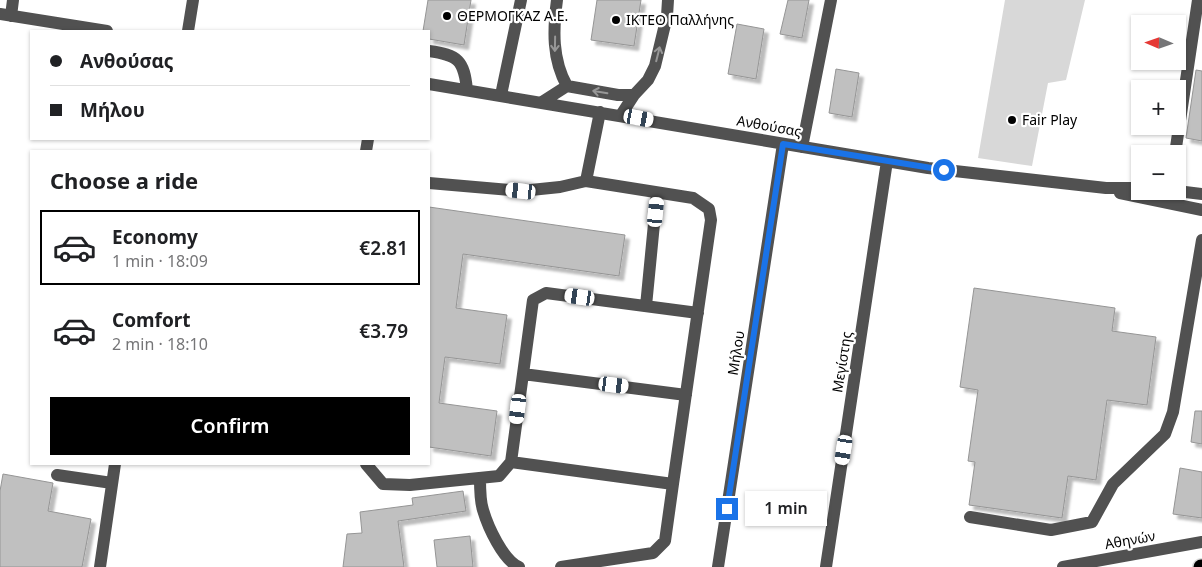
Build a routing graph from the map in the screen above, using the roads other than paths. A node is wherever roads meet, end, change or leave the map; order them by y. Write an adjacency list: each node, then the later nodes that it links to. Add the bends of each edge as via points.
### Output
1 (13, 0): 8 (street)
2 (193, 0): 10 (street)
3 (521, 0): 15 (street)
4 (557, 0): 13 (street, one-way to 13, via 554,52)
5 (668, 0): 16 (street, one-way to 5, via 648,80 655,66)
6 (831, 0): 22 (street)
7 (1198, 0): 21 (street)
8 (5, 15): 9 (street)
9 (101, 30)
10 (188, 30)
11 (430, 51): 14 (street, via 448,54 460,62)
12 (430, 84): 14 (street, Ανθούσας)
13 (566, 86): 16 (street, one-way to 13); 17 (street)
14 (468, 90): 15 (street, Ανθούσας)
15 (502, 95): 17 (street, Ανθούσας)
16 (634, 95): 19 (street)
17 (542, 102): 18 (street, Ανθούσας)
18 (600, 112): 19 (street, Ανθούσας); 24 (street)
19 (622, 115): 20 (street, Ανθούσας)
20 (783, 144): 22 (street, Ανθούσας); 49 (street, Μήλου)
21 (1175, 145)
22 (802, 147): 23 (street, Ανθούσας)
23 (887, 161): 26 (street, Ανθούσας); 50 (street, Μεγίστης)
24 (586, 181): 25 (street, via 521,191); 29 (street)
25 (430, 183)
26 (1106, 188): 27 (street, Ανθούσας); 31 (street, Ανθούσας)
27 (1131, 188)
28 (1186, 192): 30 (street)
29 (657, 193): 33 (street); 34 (street, via 693,198 709,209 712,220)
30 (1202, 194)
31 (1202, 210)
32 (1202, 240): 44 (street, via 1173,412 1165,434 1114,484 1092,522 1051,530)
33 (646, 306): 34 (street); 35 (street, via 546,293 533,300)
34 (698, 313): 36 (street)
35 (523, 374): 36 (street); 37 (street)
36 (686, 394): 43 (street)
37 (511, 462): 41 (street, via 499,476); 43 (street)
38 (115, 465): 42 (street)
39 (367, 465): 41 (street, via 383,484 410,485)
40 (57, 475): 42 (street)
41 (480, 478): 47 (street, via 482,509 492,535 512,564)
42 (112, 482): 46 (street)
43 (673, 484): 48 (street, via 665,541 653,553)
44 (970, 517)
45 (1202, 542): 51 (street, Αθηνών)
46 (100, 567)
47 (519, 567)
48 (561, 567)
49 (718, 567)
50 (826, 567)
51 (1063, 567)

